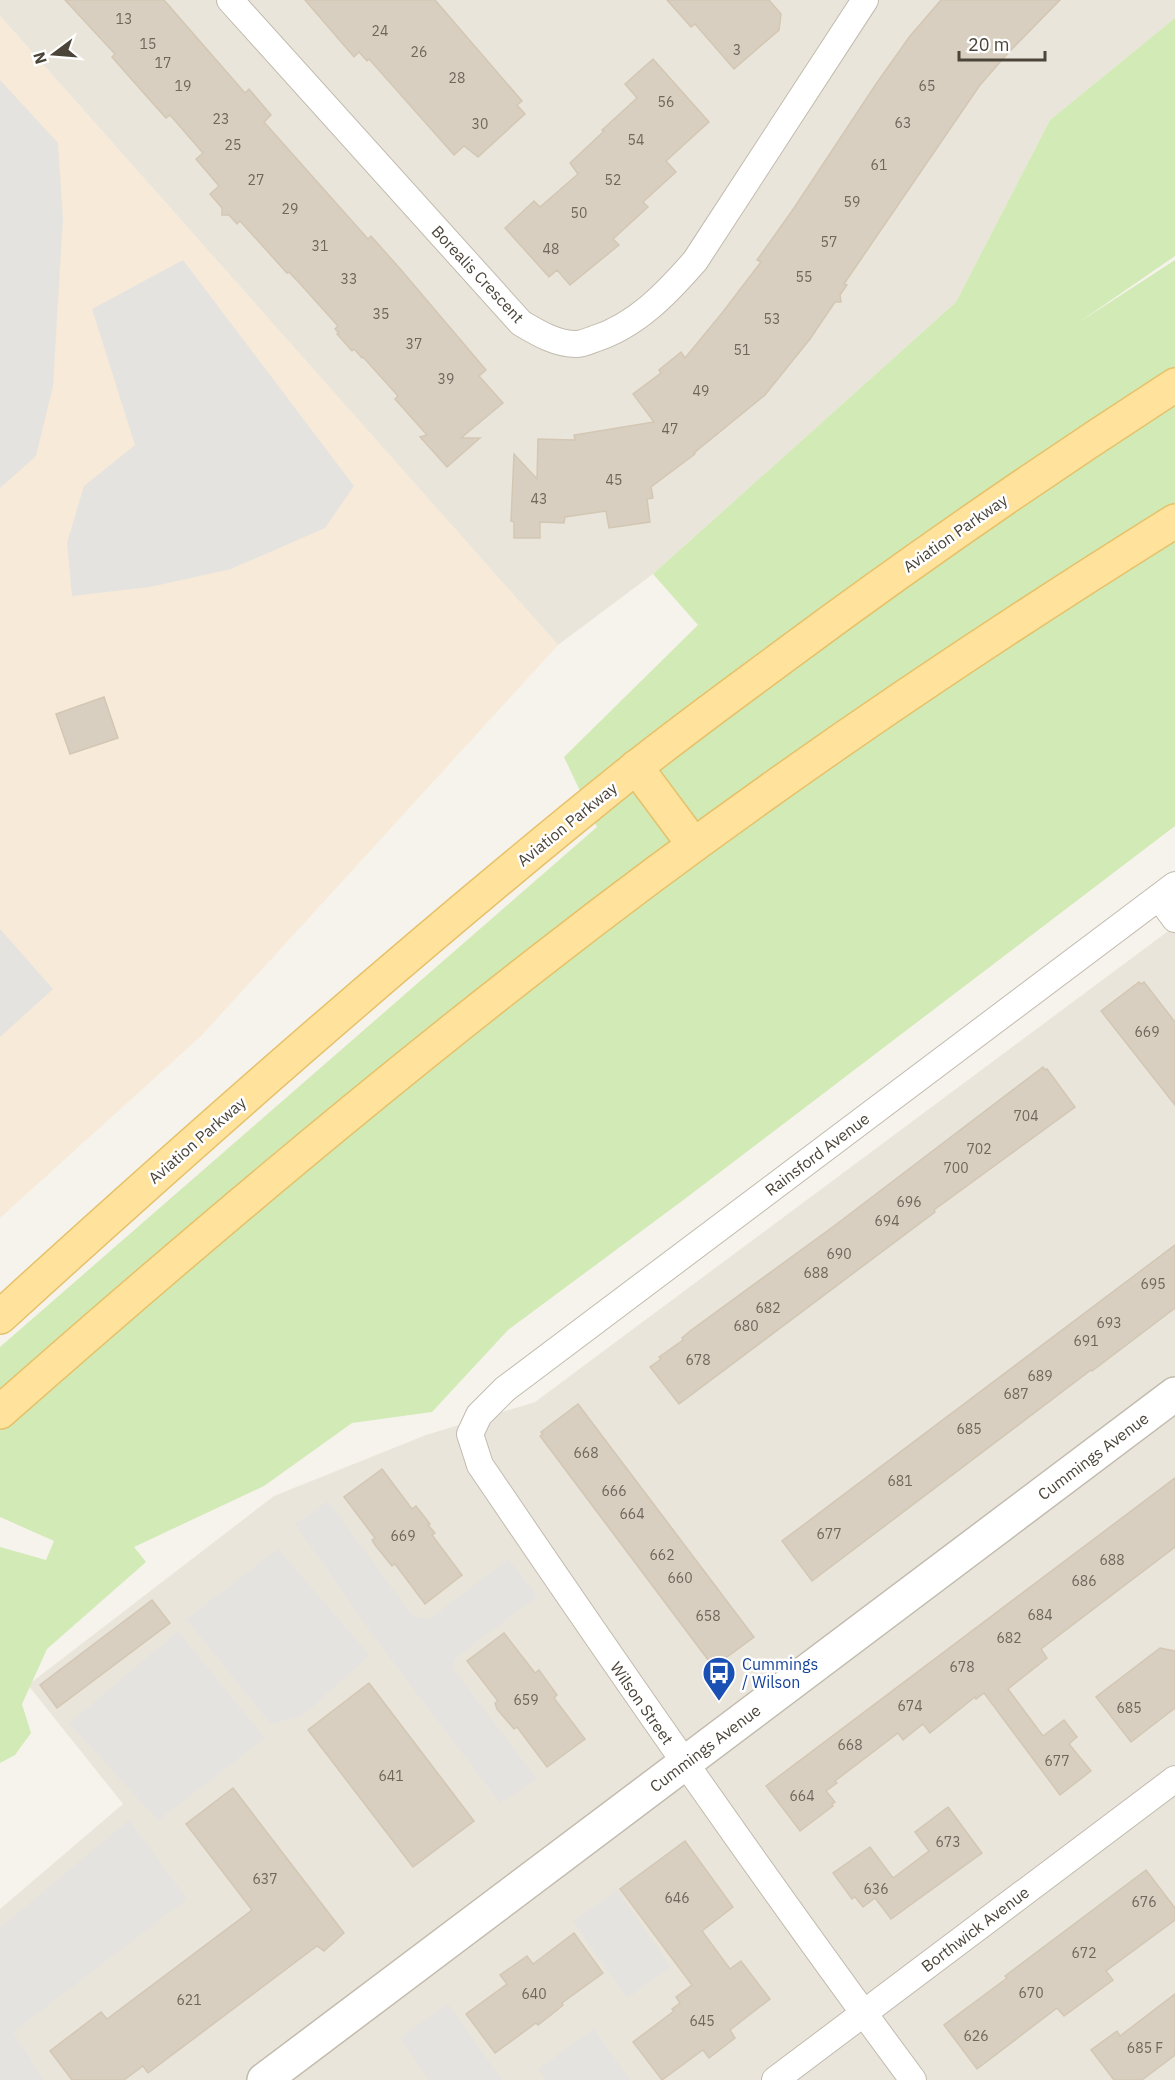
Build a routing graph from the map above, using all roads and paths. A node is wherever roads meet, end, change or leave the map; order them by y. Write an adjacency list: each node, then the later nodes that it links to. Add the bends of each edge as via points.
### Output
1 (230, 0): 2 (street, Borealis Crescent, via 521,323 552,340 578,344 610,334 648,309 695,261)
2 (865, 0)
3 (1175, 385): 5 (main road, Aviation Parkway, via 988,509)
4 (1175, 521): 6 (main road, via 964,657)
5 (636, 767): 6 (main road); 9 (main road, Aviation Parkway, via 301,1047)
6 (694, 845): 11 (main road, via 549,954 345,1118)
7 (1167, 891): 8 (street); 12 (street, Rainsford Avenue, via 505,1389 478,1415)
8 (1175, 919)
9 (0, 1317)
10 (1175, 1394): 13 (street, Cummings Avenue)
11 (0, 1412)
12 (470, 1434): 13 (street, Wilson Street, via 480,1465)
13 (684, 1764): 15 (street, Wilson Street); 16 (street, Cummings Avenue)
14 (1175, 1779): 15 (street, Borthwick Avenue)
15 (864, 2013): 17 (street, Borthwick Avenue); 18 (street, Wilson Street)
16 (264, 2080)
17 (775, 2080)
18 (914, 2080)

